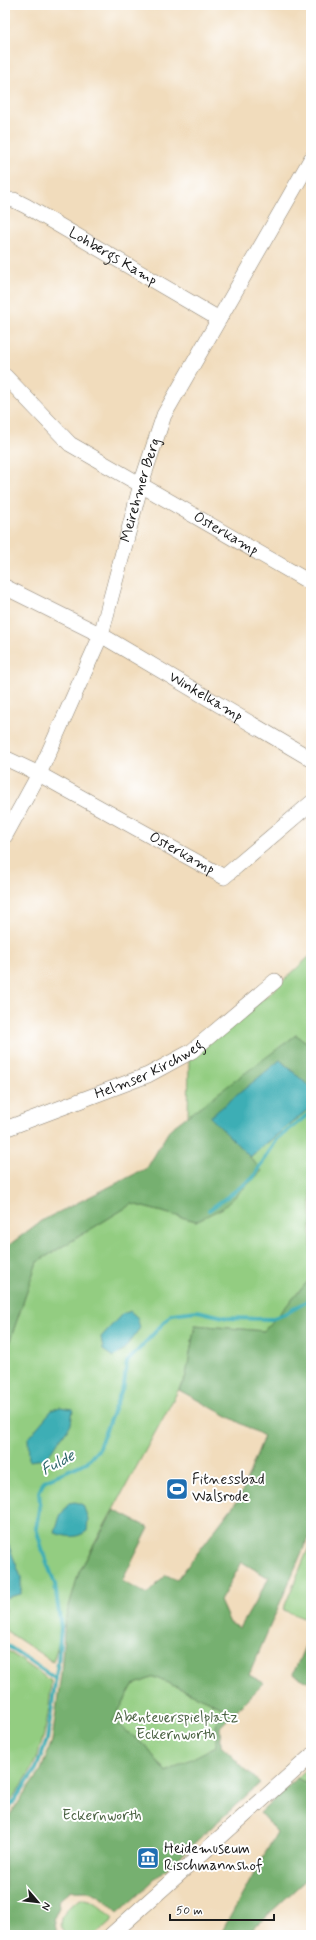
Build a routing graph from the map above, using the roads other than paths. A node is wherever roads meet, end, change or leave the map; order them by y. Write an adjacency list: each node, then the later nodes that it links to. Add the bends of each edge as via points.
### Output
1 (311, 159): 3 (street, Meirehmer Berg)
2 (5, 200): 3 (street, Lohbergs Kamp, via 14,200 26,206)
3 (219, 318): 5 (street, Meirehmer Berg, via 164,415)
4 (5, 376): 5 (street, Osterkamp, via 70,444)
5 (141, 484): 6 (street, Osterkamp); 8 (street, Meirehmer Berg)
6 (311, 583)
7 (5, 587): 8 (street)
8 (101, 635): 10 (street, Winkelkamp); 11 (street, Meirehmer Berg)
9 (5, 758): 11 (street)
10 (311, 759)
11 (39, 774): 12 (street, Osterkamp, via 224,877); 13 (street, Meirehmer Berg)
12 (311, 803)
13 (5, 836)
14 (275, 981): 15 (street, Helmser Kirchweg, via 192,1051 148,1075)
15 (5, 1129)
16 (311, 1756): 17 (street)
17 (111, 1935)

